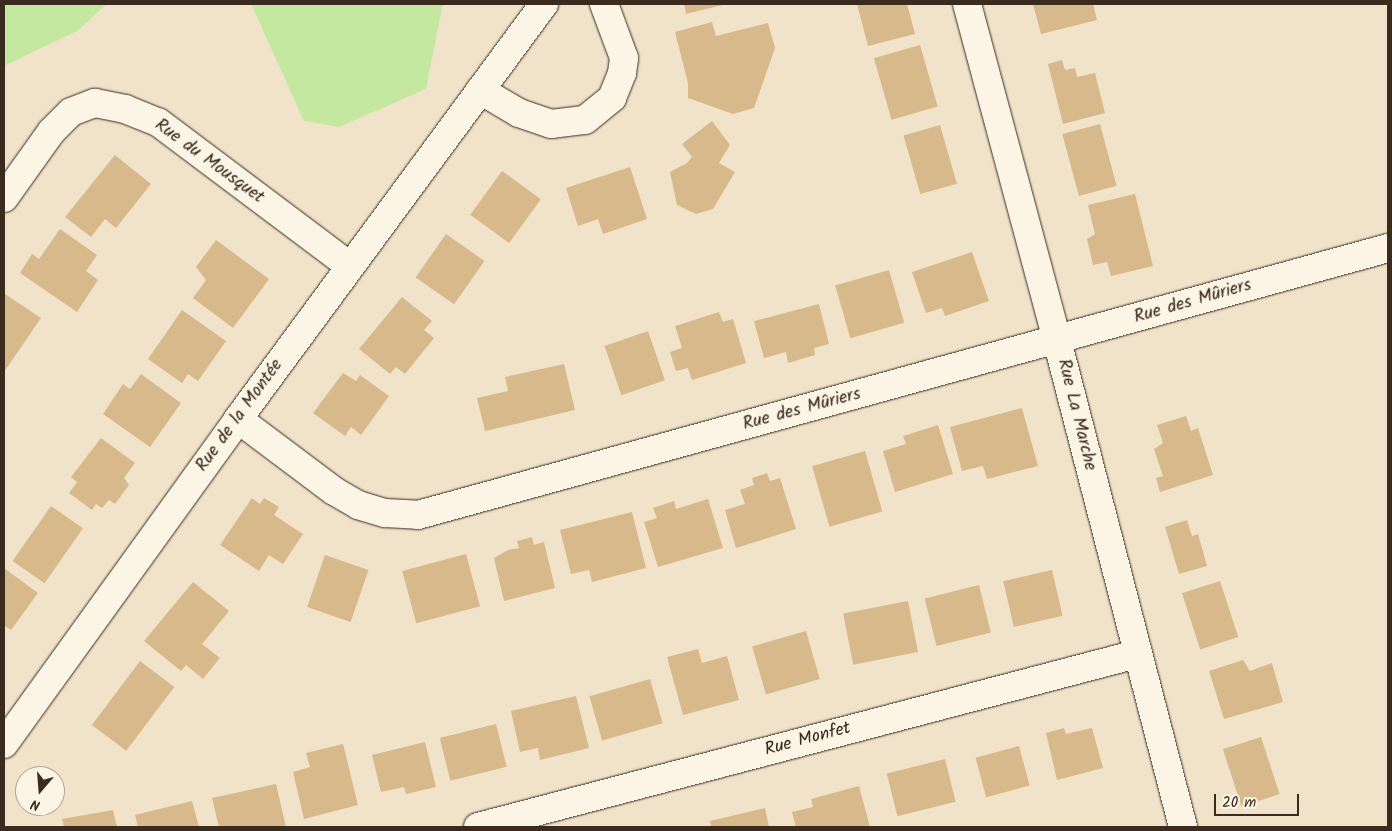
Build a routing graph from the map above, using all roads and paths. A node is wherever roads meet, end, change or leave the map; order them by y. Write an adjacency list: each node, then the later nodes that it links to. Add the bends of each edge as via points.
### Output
1 (544, 4): 4 (street, Rue de la Montée)
2 (604, 4): 4 (street, via 624,58 622,73 612,98 585,120 551,124 519,113)
3 (967, 4): 8 (street, Rue La Marche)
4 (480, 90): 7 (street, Rue de la Montée)
5 (4, 198): 7 (street, Rue du Mousquet, via 52,132 71,112 95,104 117,108 158,122)
6 (1388, 248): 8 (street, Rue des Mûriers)
7 (350, 266): 9 (street, Rue de la Montée)
8 (1057, 340): 9 (street, Rue des Mûriers, via 418,515 385,514 358,505 334,491); 10 (street, Rue La Marche)
9 (238, 419): 11 (street, Rue de la Montée)
10 (1137, 654): 12 (street, Rue Monfet); 13 (street, Rue La Marche)
11 (4, 744)
12 (478, 827)
13 (1183, 827)

